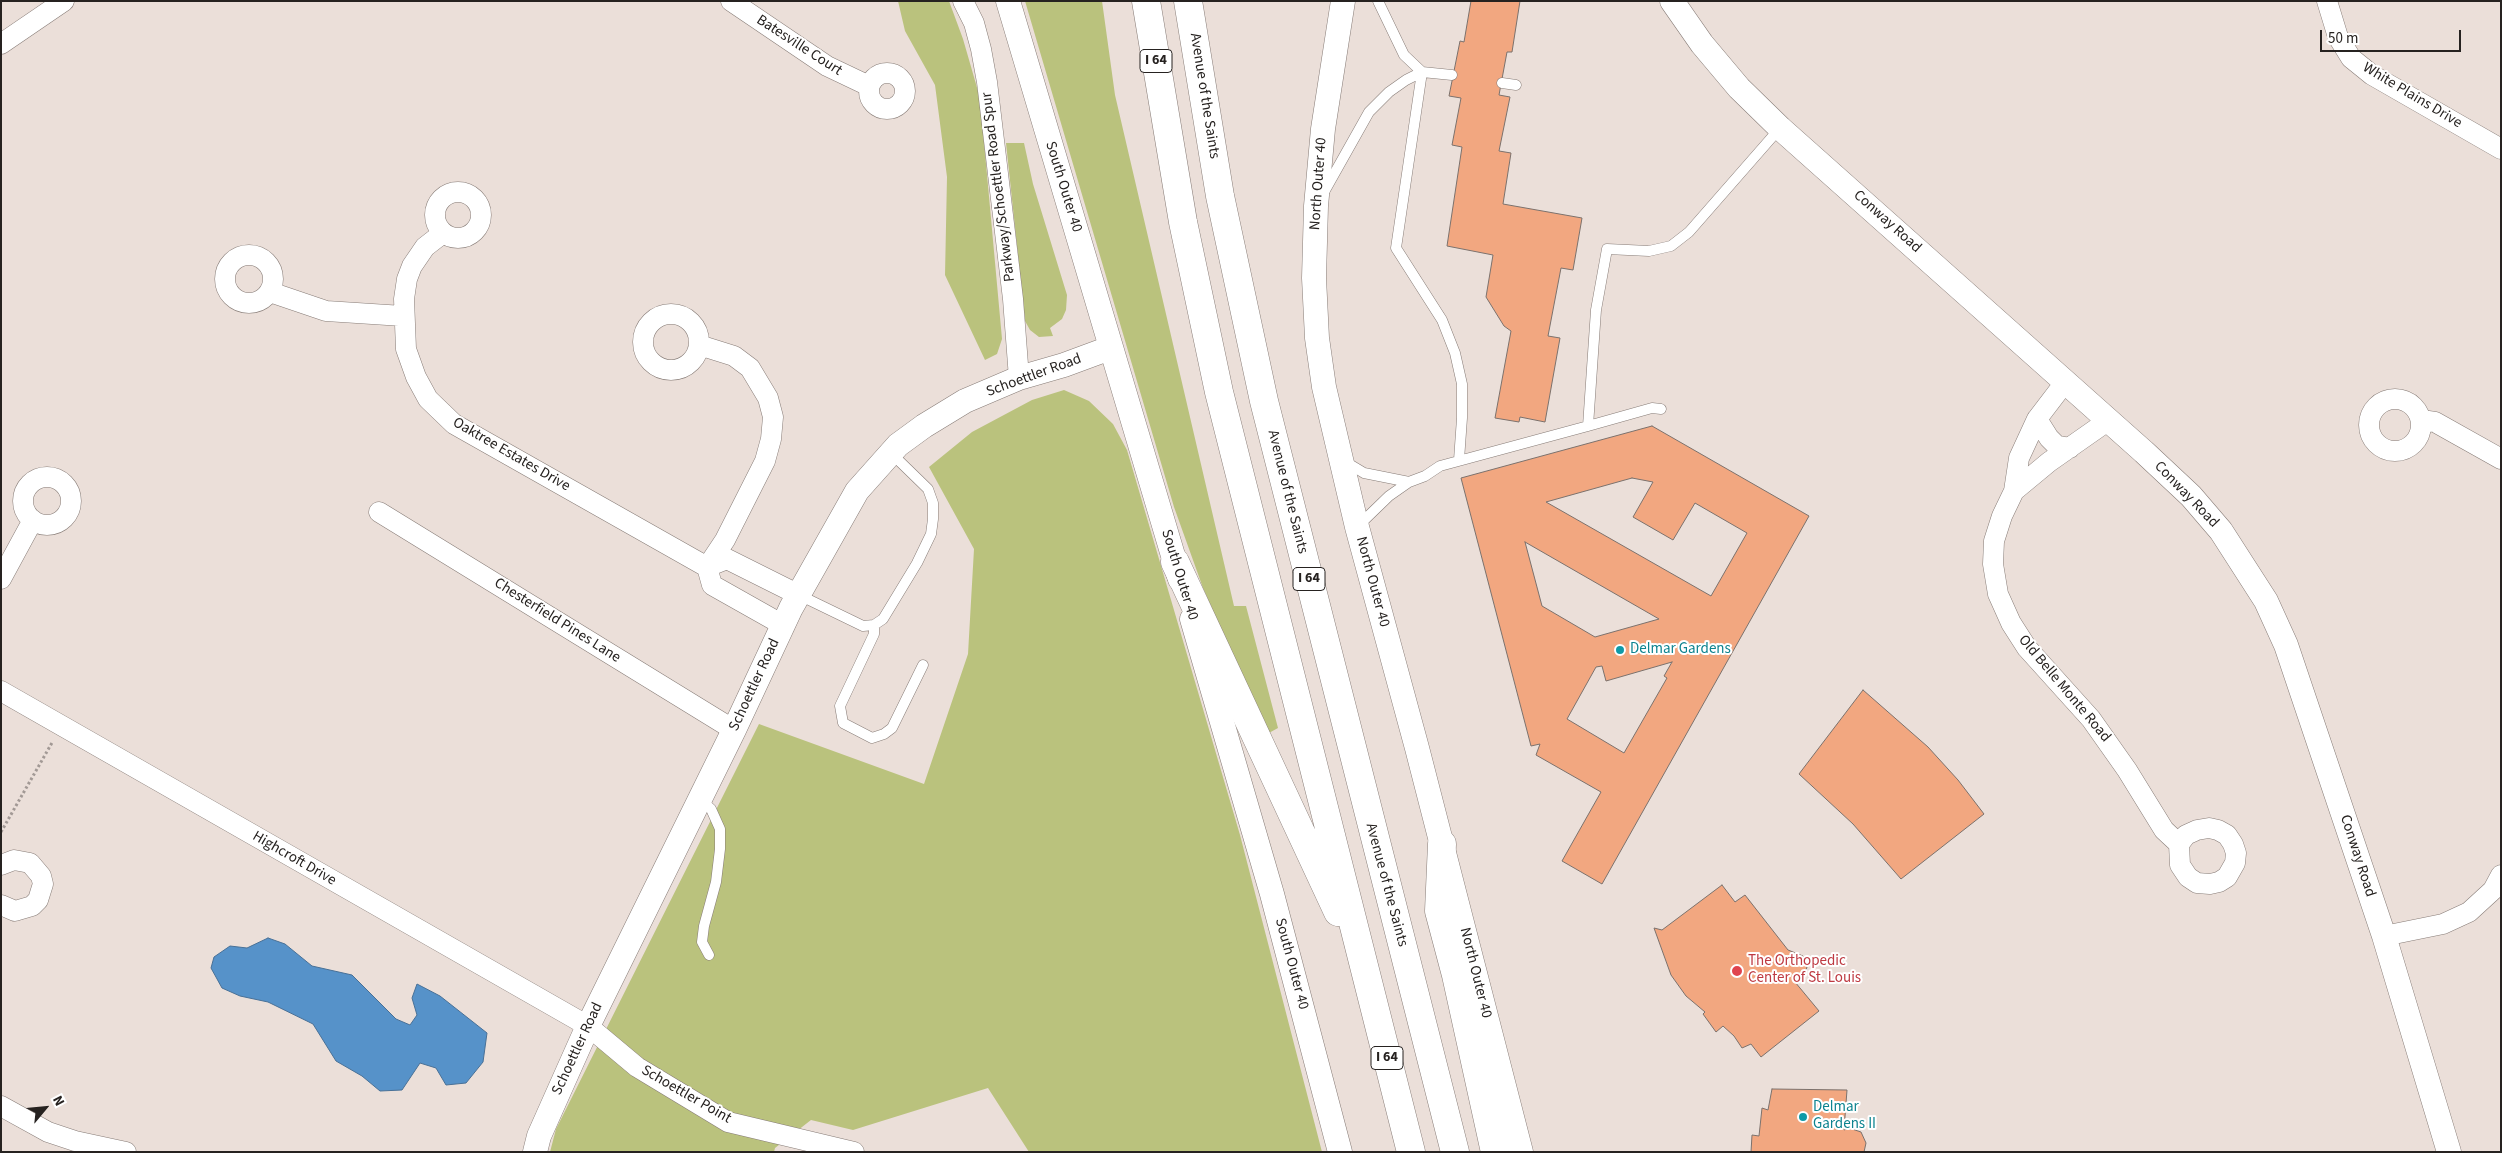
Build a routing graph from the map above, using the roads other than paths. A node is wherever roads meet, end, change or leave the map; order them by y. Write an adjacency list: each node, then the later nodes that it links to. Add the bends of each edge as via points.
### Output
1 (64, 1): 11 (street)
2 (731, 1): 16 (street, Batesville Court, via 827,66)
3 (963, 1): 25 (street, Parkway/Schoettler Road Spur, via 974,24 987,82 1013,299)
4 (1008, 1): 24 (street, South Outer 40)
5 (1146, 1): 59 (highway, I 64, via 1181,213 1217,382)
6 (1188, 1): 67 (highway, Avenue of the Saints / I 64, via 1220,196 1264,401)
7 (1343, 1): 19 (street, North Outer 40, via 1323,129)
8 (1378, 1): 12 (lane, via 1404,55)
9 (1672, 1): 17 (street, Conway Road, via 1739,88)
10 (2327, 1): 18 (street, White Plains Drive, via 2338,37 2352,58 2372,75)
11 (1, 44)
12 (1422, 72): 13 (lane); 19 (lane, via 1406,80 1369,112); 35 (lane, via 1396,248 1442,320 1455,353 1462,384)
13 (1452, 75)
14 (1502, 83): 15 (lane)
15 (1516, 85)
16 (869, 86)
17 (1780, 128): 26 (street, Conway Road); 31 (lane, via 1690,232 1671,246 1650,250 1607,249 1596,310)
18 (2501, 149)
19 (1316, 206): 34 (street, North Outer 40, via 1314,278 1317,338)
20 (443, 233): 22 (street, Oaktree Estates Drive, via 425,247 412,266 407,279)
21 (270, 292): 22 (street, via 326,310)
22 (403, 316): 43 (street, Oaktree Estates Drive, via 406,349 416,377 428,399 454,424)
23 (699, 344): 43 (street, via 734,356 750,368 768,398 773,417 765,461 725,540)
24 (1110, 348): 25 (street, Schoettler Road); 42 (street, South Outer 40)
25 (1019, 378): 33 (street, Schoettler Road, via 965,401 924,426)
26 (2066, 381): 28 (street, Old Belle Monte Road); 29 (street, Conway Road)
27 (1661, 409): 31 (lane, via 1652,408)
28 (2037, 419): 32 (street, via 2057,446); 38 (street, Old Belle Monte Road, via 2019,458)
29 (2109, 420): 32 (street, Old Belle Monte Road); 57 (street, Conway Road, via 2221,530 2266,602 2286,645)
30 (2421, 420): 36 (street, via 2435,422)
31 (1588, 426): 35 (lane)
32 (2070, 448): 38 (street, Old Belle Monte Road)
33 (891, 453): 45 (street, Schoettler Road, via 857,491); 47 (lane, via 928,489 933,503 931,534 883,619)
34 (1340, 459): 37 (lane, via 1364,473); 41 (street, North Outer 40)
35 (1459, 460): 37 (lane)
36 (2501, 460)
37 (1409, 482): 41 (lane, via 1389,496)
38 (2014, 491): 53 (street, Old Belle Monte Road, via 1994,541 1993,564 1998,594 2011,623 2027,648 2091,719 2164,830)
39 (379, 512): 50 (street, Chesterfield Pines Lane)
40 (33, 520): 44 (street)
41 (1357, 527): 52 (street, North Outer 40)
42 (1175, 562): 59 (highway, via 1299,833); 65 (street, South Outer 40, via 1272,894)
43 (707, 567): 45 (street, via 727,559); 46 (street, via 712,585)
44 (1, 579)
45 (799, 595): 46 (street, Schoettler Road); 47 (lane, via 863,626)
46 (783, 625): 50 (street, Schoettler Road)
47 (874, 625): 48 (lane, via 874,634 840,706 843,723 872,738 884,734 892,728)
48 (923, 665)
49 (1, 691): 60 (street, Highcroft Drive)
50 (734, 730): 51 (street, Schoettler Road)
51 (700, 799): 58 (lane, via 711,809 720,829 716,882 702,942); 60 (street, Schoettler Road)
52 (1442, 844): 68 (highway, via 1439,911); 69 (street, North Outer 40)
53 (2179, 844)
54 (1, 865): 56 (street, via 14,860 30,863 41,876 43,884 42,893 32,906 15,911)
55 (2501, 876): 57 (street, via 2493,890 2469,912 2443,924)
56 (1, 905)
57 (2384, 936): 70 (street, Conway Road)
58 (709, 955)
59 (1363, 963): 66 (highway, I 64)
60 (588, 1026): 63 (street, Schoettler Road, via 539,1136); 64 (street, Schoettler Point, via 637,1067 728,1122)
61 (1, 1106): 62 (street, via 48,1132 75,1142)
62 (126, 1152)
63 (535, 1152)
64 (854, 1152)
65 (1340, 1152)
66 (1411, 1152)
67 (1454, 1152)
68 (1495, 1152)
69 (1521, 1152)
70 (2449, 1152)

